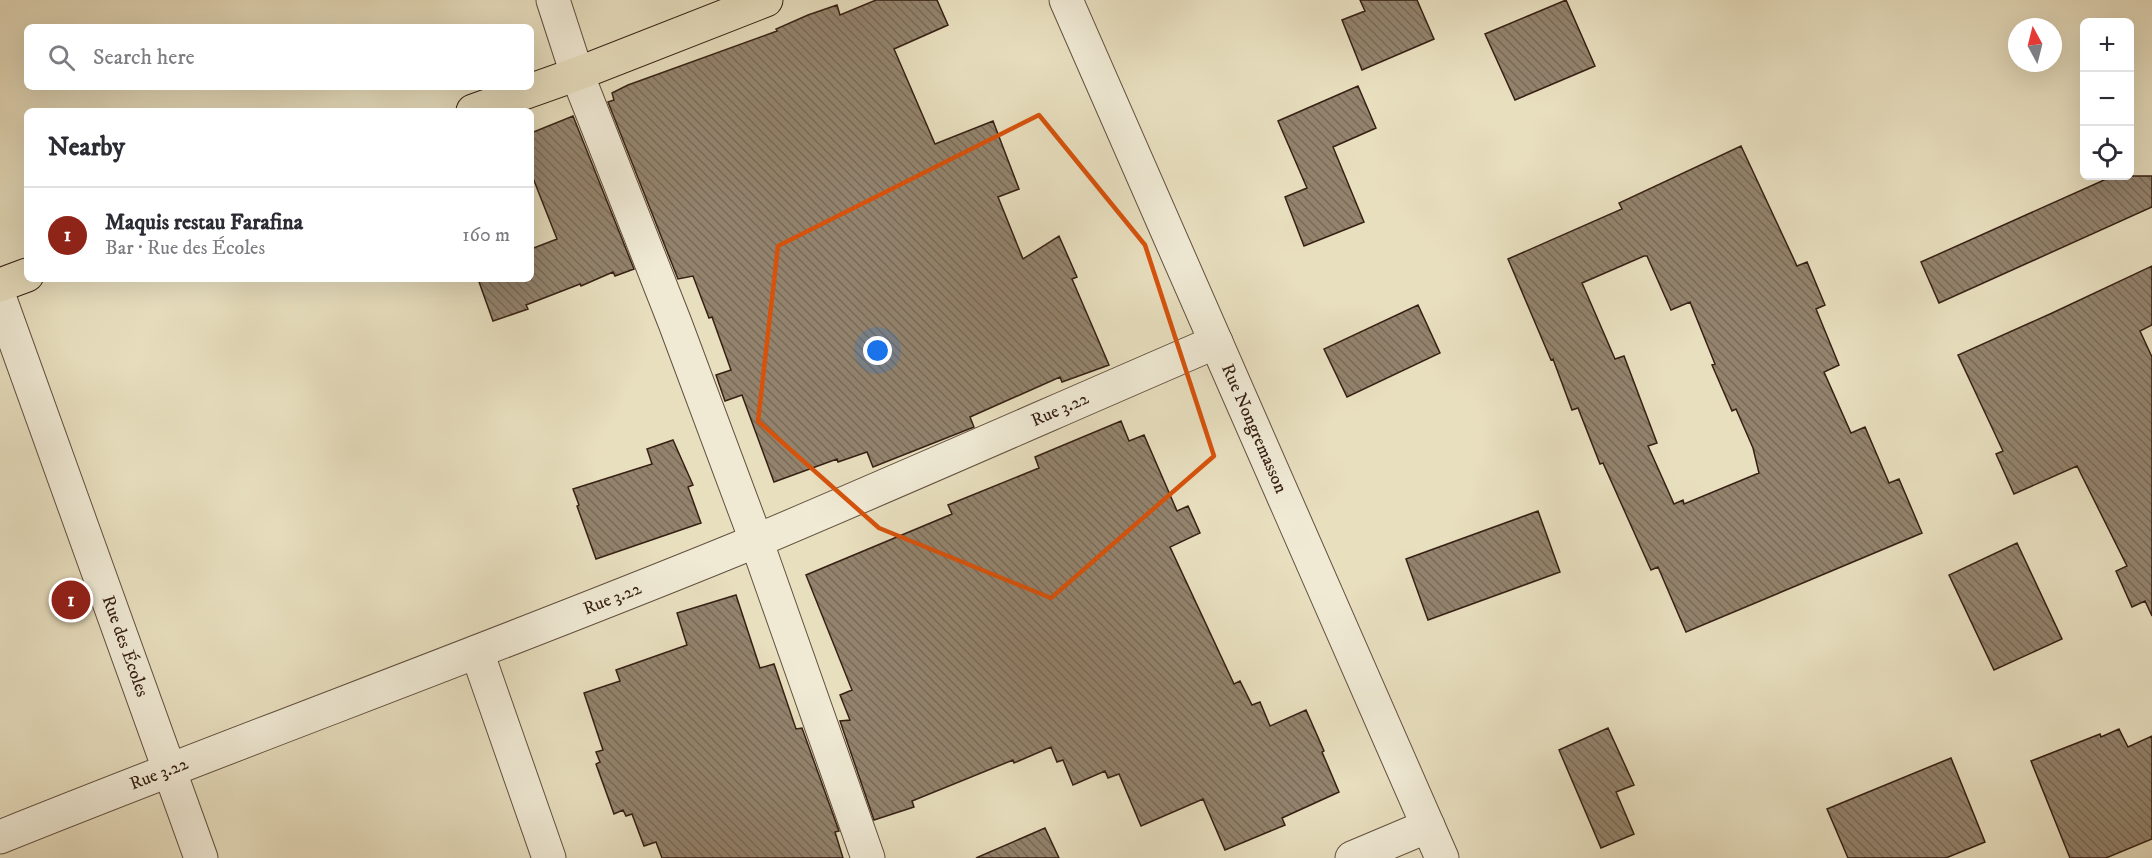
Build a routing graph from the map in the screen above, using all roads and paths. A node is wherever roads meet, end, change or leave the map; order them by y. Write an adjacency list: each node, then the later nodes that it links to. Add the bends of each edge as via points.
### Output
1 (553, 0): 4 (street)
2 (766, 0): 4 (main road)
3 (1066, 0): 11 (street, Rue Nongremasson)
4 (577, 74): 5 (main road); 12 (street)
5 (534, 89)
6 (532, 90): 7 (main road)
7 (481, 108)
8 (24, 276): 9 (main road)
9 (0, 285)
10 (0, 299): 14 (street, Rue des Écoles)
11 (1216, 342): 12 (street, Rue 3.22); 15 (street, Rue Nongremasson)
12 (756, 540): 13 (street, Rue 3.22); 19 (street)
13 (477, 652): 14 (street, Rue 3.22); 18 (street)
14 (168, 769): 16 (street, Rue 3.22); 17 (street, Rue des Écoles)
15 (1428, 826): 20 (street); 21 (street, Rue Nongremasson)
16 (0, 837)
17 (201, 858)
18 (549, 858)
19 (868, 858)
20 (1352, 858)
21 (1442, 858)

